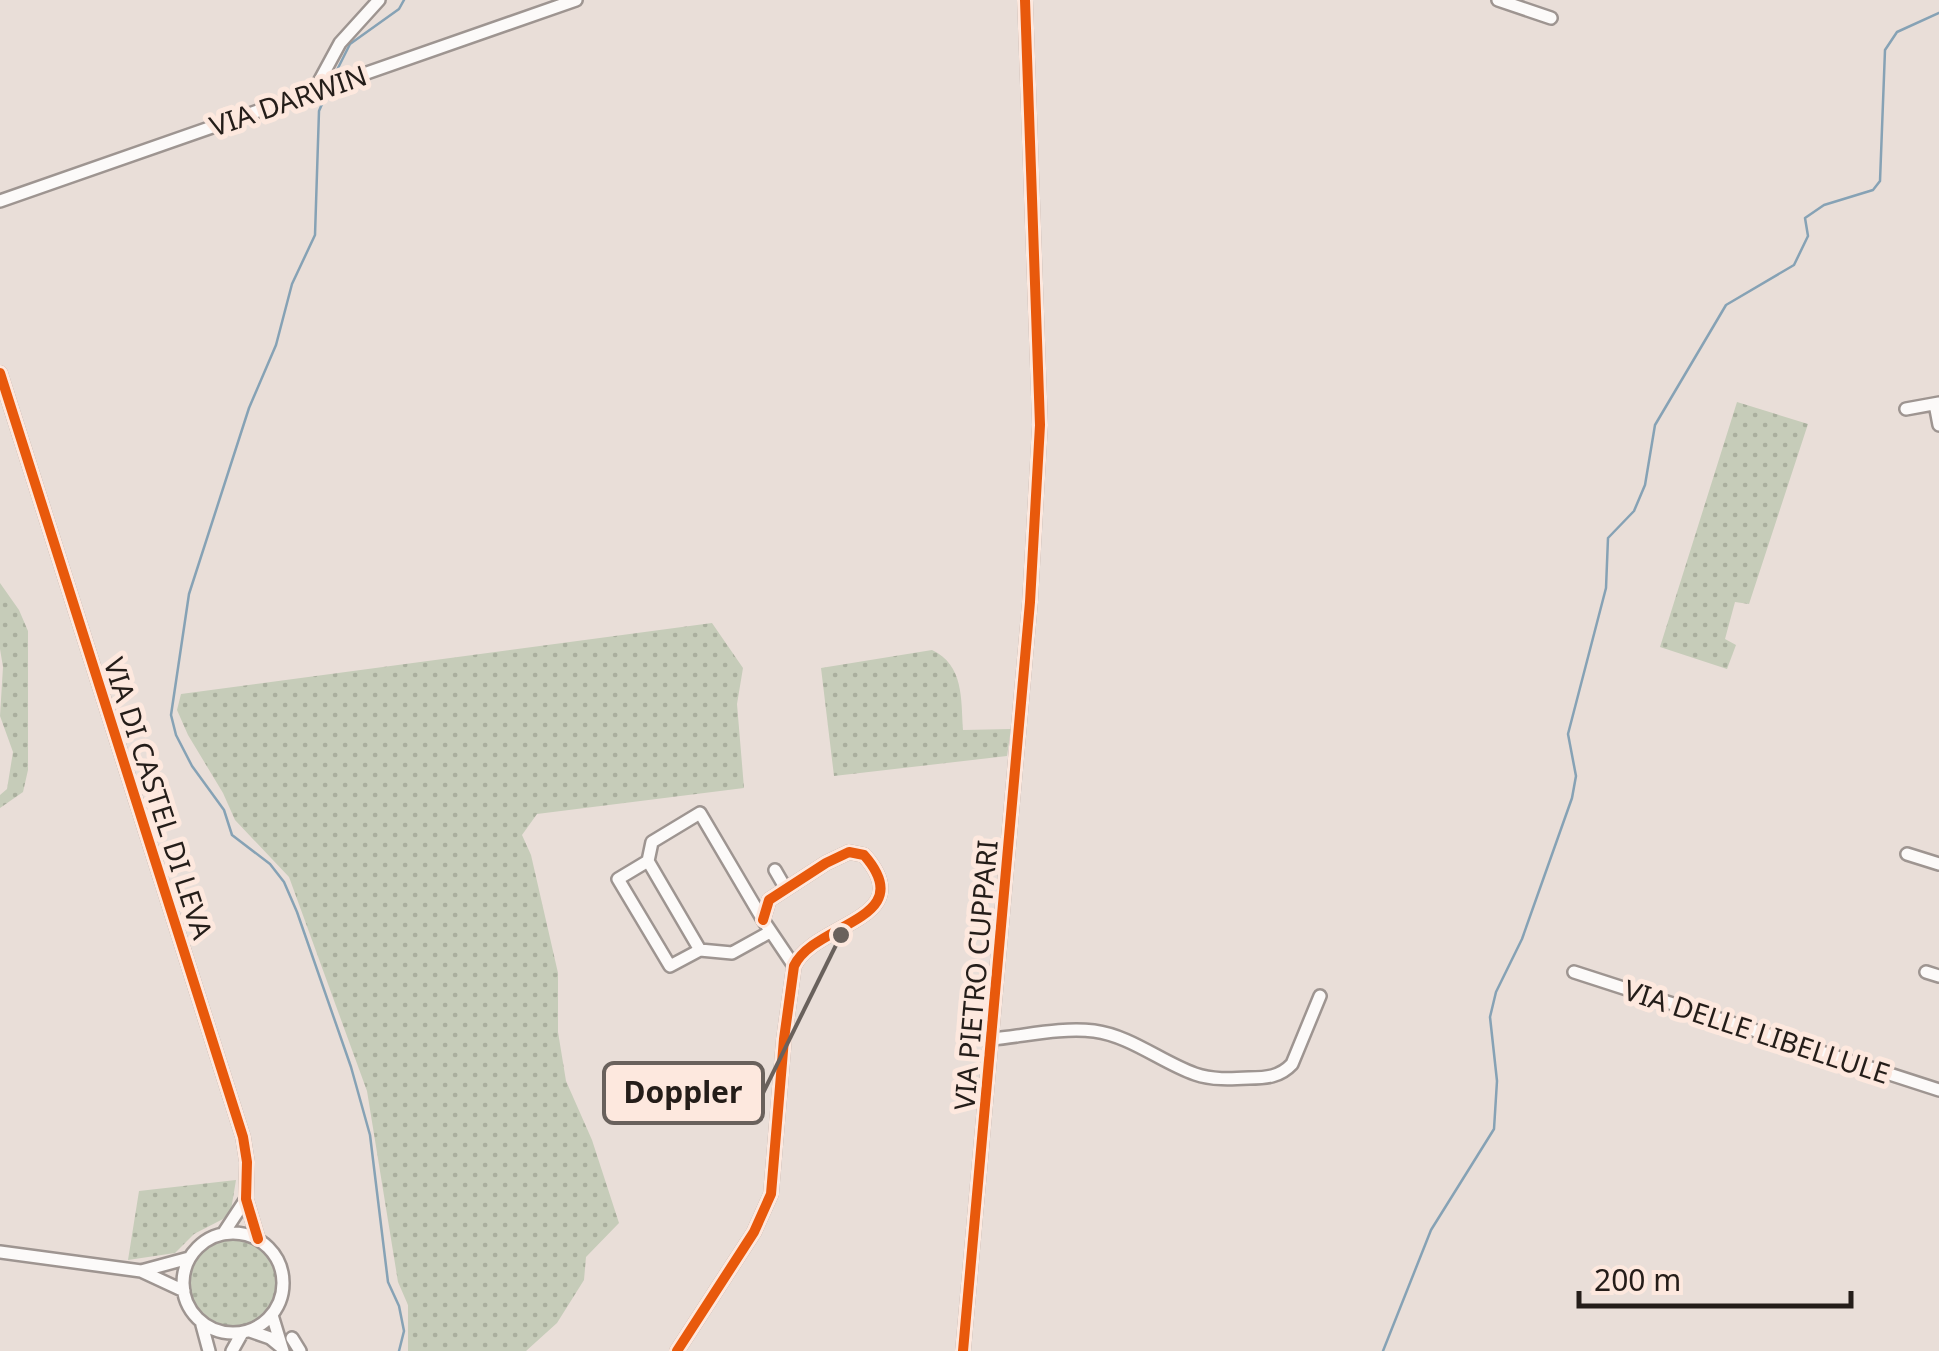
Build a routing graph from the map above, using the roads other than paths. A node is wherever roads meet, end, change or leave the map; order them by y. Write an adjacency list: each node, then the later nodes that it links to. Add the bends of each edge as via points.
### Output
1 (378, 0): 6 (street, via 340,42)
2 (576, 0): 6 (street, VIA DARWIN)
3 (1026, 0): 23 (street, VIA PIETRO CUPPARI, via 1040,425)
4 (1498, 0): 5 (street)
5 (1550, 18)
6 (314, 91): 7 (street, VIA DARWIN)
7 (0, 201)
8 (0, 372): 25 (street, VIA DI CASTEL DI LEVA, via 243,1137)
9 (1937, 404): 10 (street); 11 (street)
10 (1906, 409)
11 (1939, 425)
12 (1907, 854): 14 (street)
13 (648, 862): 17 (street, via 652,842 700,814); 19 (street); 19 (street, via 618,879 670,966)
14 (1939, 864)
15 (776, 870): 16 (street)
16 (786, 889): 17 (street, via 770,900); 20 (street, via 854,852 868,860 882,888 873,908 799,956)
17 (762, 920): 18 (street)
18 (770, 932): 19 (street, via 729,954); 20 (street)
19 (700, 950)
20 (794, 966): 40 (street, via 769,1199)
21 (1574, 972): 24 (street, VIA DELLE LIBELLULE)
22 (1320, 996): 23 (street, VIA PIETRO CUPPARI, via 1292,1064 1267,1078 1203,1076 1095,1032)
23 (992, 1039): 41 (street, VIA PIETRO CUPPARI)
24 (1939, 1090)
25 (246, 1198): 26 (street); 27 (street, VIA DI CASTEL DI LEVA)
26 (223, 1234): 27 (street); 29 (street)
27 (258, 1239): 32 (street, via 276,1256 284,1280)
28 (0, 1252): 30 (street)
29 (189, 1258): 30 (street); 31 (street)
30 (141, 1271): 31 (street)
31 (184, 1292): 33 (street)
32 (272, 1315): 34 (street); 36 (street)
33 (202, 1325): 34 (street); 37 (street)
34 (246, 1332): 36 (street); 38 (street)
35 (292, 1338): 39 (street)
36 (282, 1349)
37 (209, 1351)
38 (232, 1351)
39 (300, 1351)
40 (677, 1351)
41 (963, 1351)

